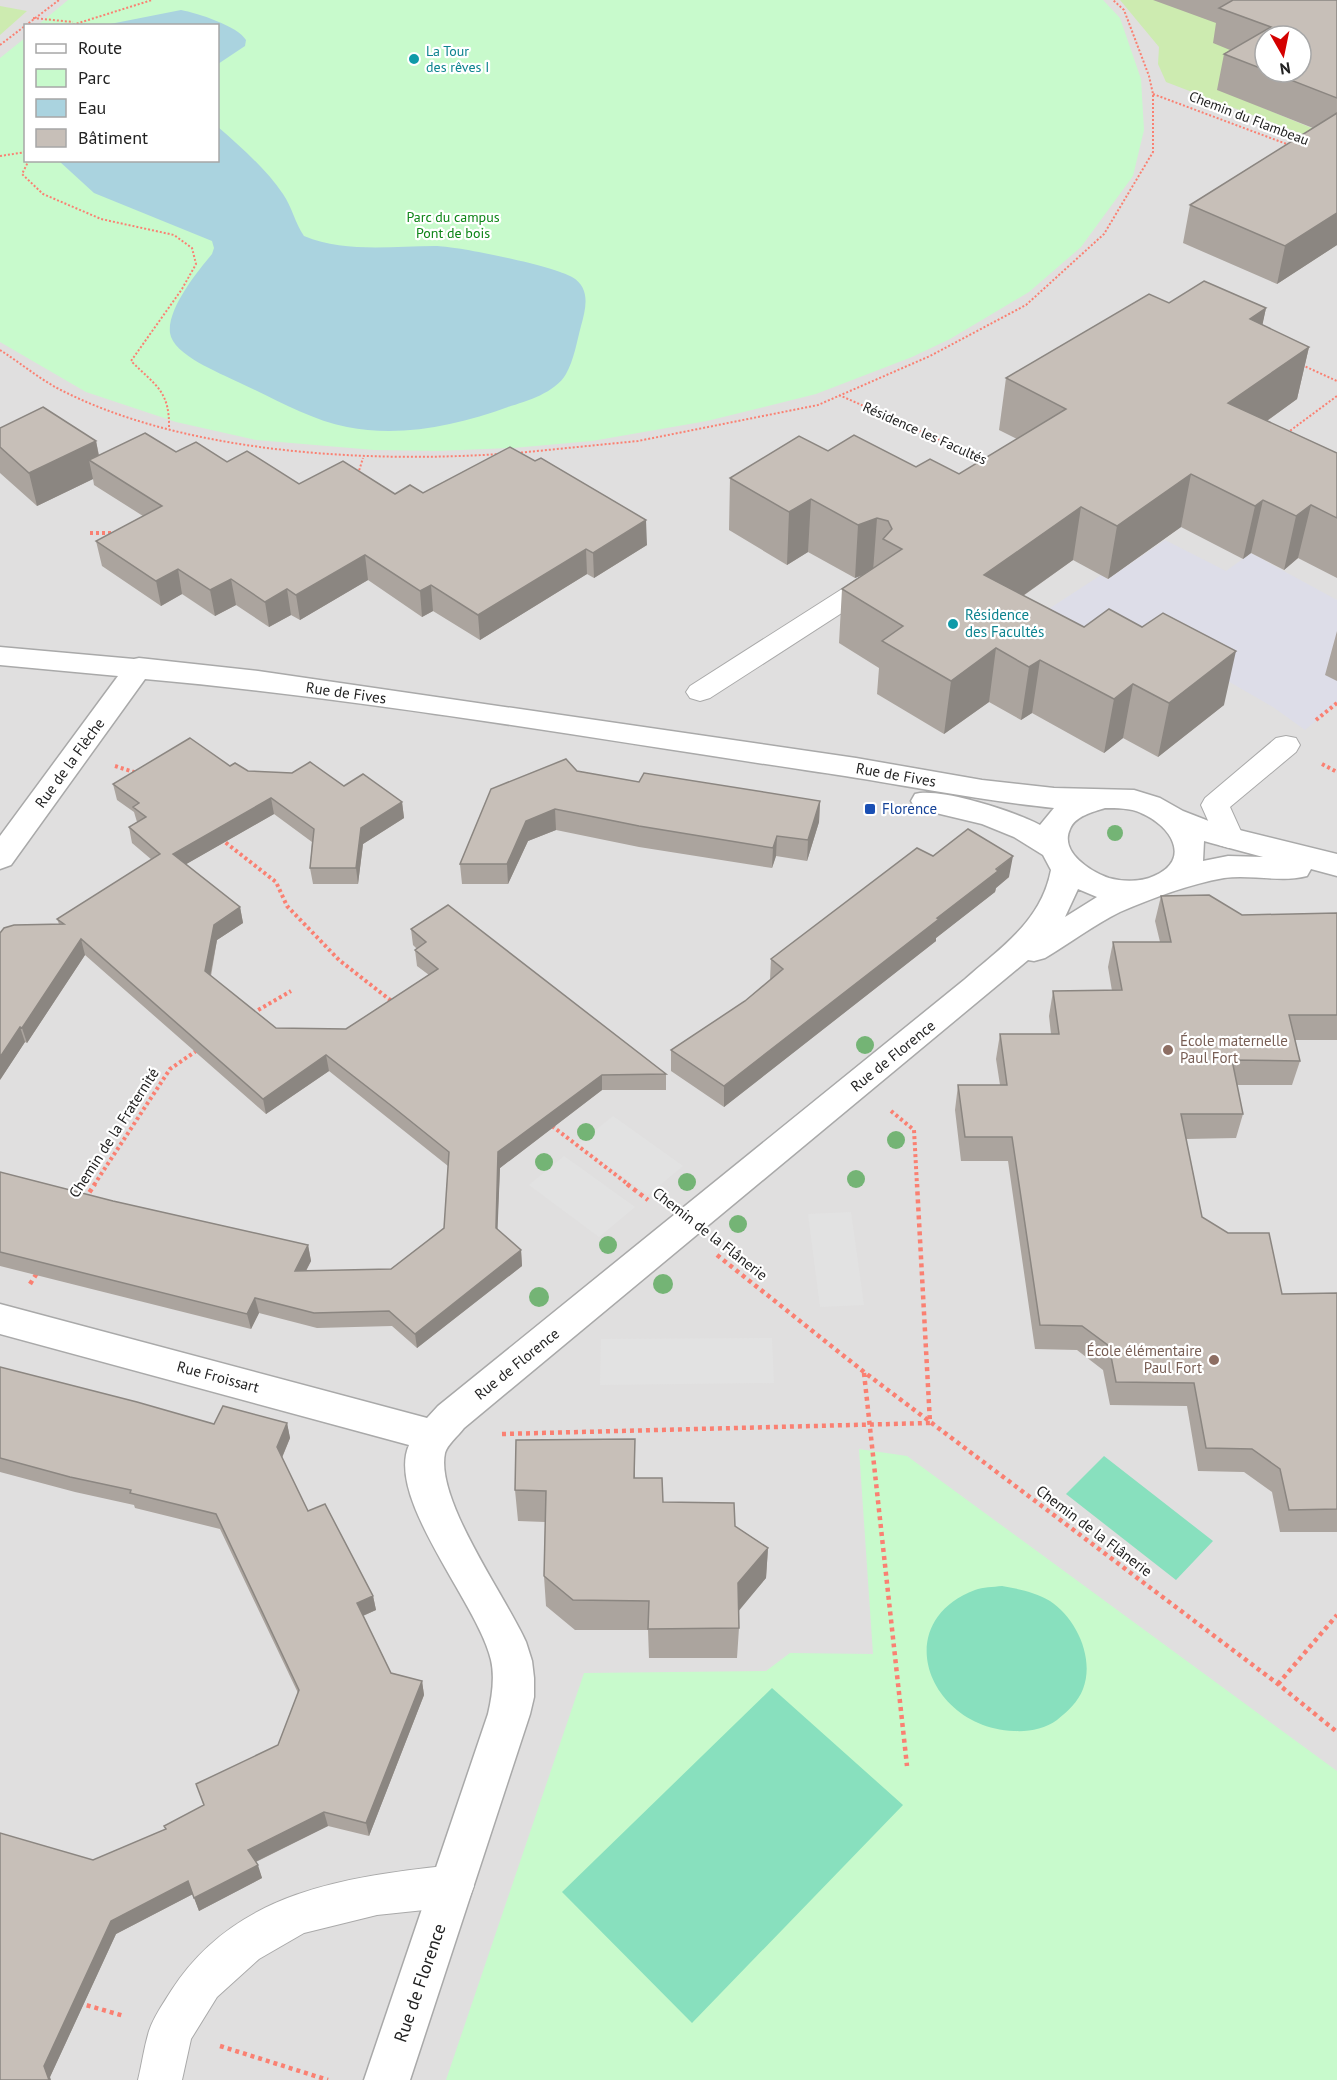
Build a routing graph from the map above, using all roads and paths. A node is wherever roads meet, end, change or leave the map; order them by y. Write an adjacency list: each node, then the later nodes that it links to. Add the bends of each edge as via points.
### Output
1 (59, 0): 4 (path)
2 (152, 0): 5 (path)
3 (1113, 0): 10 (path, via 1124,10)
4 (32, 18): 5 (path); 6 (path)
5 (76, 22): 7 (path)
6 (25, 24)
7 (72, 24)
8 (24, 25): 9 (path)
9 (0, 45)
10 (1153, 94): 11 (path, Chemin du Flambeau); 18 (path, via 1153,152 1104,234 1026,305 930,356)
11 (1294, 147)
12 (24, 152): 13 (path)
13 (0, 156)
14 (28, 162): 20 (path, via 22,174 43,194 101,219 174,235 192,248 196,264 131,361 164,392 171,410)
15 (0, 350): 20 (path, via 57,388)
16 (1295, 362): 17 (path)
17 (1337, 381)
18 (839, 395): 22 (path, via 818,405 638,441); 25 (path, Résidence les Facultés)
19 (1337, 396): 21 (path)
20 (169, 429): 24 (path, via 317,455)
21 (1281, 439)
22 (515, 453)
23 (504, 454): 24 (path)
24 (363, 458): 26 (path, via 359,473)
25 (988, 461)
26 (349, 478)
27 (90, 533): 28 (path)
28 (113, 533)
29 (873, 581): 32 (lane)
30 (0, 656): 31 (street, Rue de Fives)
31 (139, 667): 33 (street, Rue de Fives, via 290,684); 35 (street, Rue de la Flèche)
32 (700, 692)
33 (691, 745): 37 (street, Rue de Fives, via 982,790 1054,798); 42 (street, Rue de Fives, via 972,812 1028,831)
34 (1286, 746): 40 (lane, via 1215,805)
35 (78, 753): 36 (path); 41 (street, Rue de la Flèche)
36 (138, 774)
37 (1102, 798): 38 (street, via 1149,805); 42 (street, via 1073,807 1063,815 1052,835)
38 (1174, 819): 40 (street); 45 (street, via 1187,835 1190,853)
39 (211, 832): 49 (path, via 276,882 287,906 339,960)
40 (1228, 837): 43 (street)
41 (0, 858)
42 (1060, 858): 46 (street, via 1091,884 1120,892); 47 (street, Rue de Florence, via 1060,899 1052,914)
43 (1337, 865)
44 (1337, 872): 45 (street, via 1265,866 1228,867)
45 (1179, 876): 46 (street)
46 (1149, 890): 47 (street, Rue de Florence, via 1075,923)
47 (975, 988): 52 (street, Rue de Florence)
48 (291, 990): 50 (path)
49 (395, 1004)
50 (249, 1016)
51 (200, 1049): 54 (path, Chemin de la Fraternité, via 170,1069)
52 (857, 1085): 55 (street, Rue de Florence); 59 (path, via 914,1130)
53 (545, 1120): 55 (path, Chemin de la Flânerie)
54 (82, 1204)
55 (683, 1227): 58 (path, Chemin de la Flânerie); 61 (street, Rue de Florence, via 451,1417)
56 (44, 1263): 57 (path)
57 (3, 1320): 61 (street, Rue Froissart)
58 (864, 1372): 59 (path, Chemin de la Flânerie); 60 (path)
59 (930, 1423): 60 (path); 63 (path, Chemin de la Flânerie)
60 (869, 1424): 61 (path); 65 (path)
61 (435, 1436): 66 (street, Rue de Florence, via 424,1459 430,1496 499,1625 512,1661 513,1678 513,1697)
62 (1337, 1616): 63 (path)
63 (1278, 1684): 64 (path, Chemin de la Flânerie)
64 (1337, 1732)
65 (906, 1766)
66 (453, 1887): 67 (lane, via 377,1894 296,1914 244,1944 202,1982 171,2031); 68 (street, Rue de Florence)
67 (160, 2080)
68 (387, 2080)

